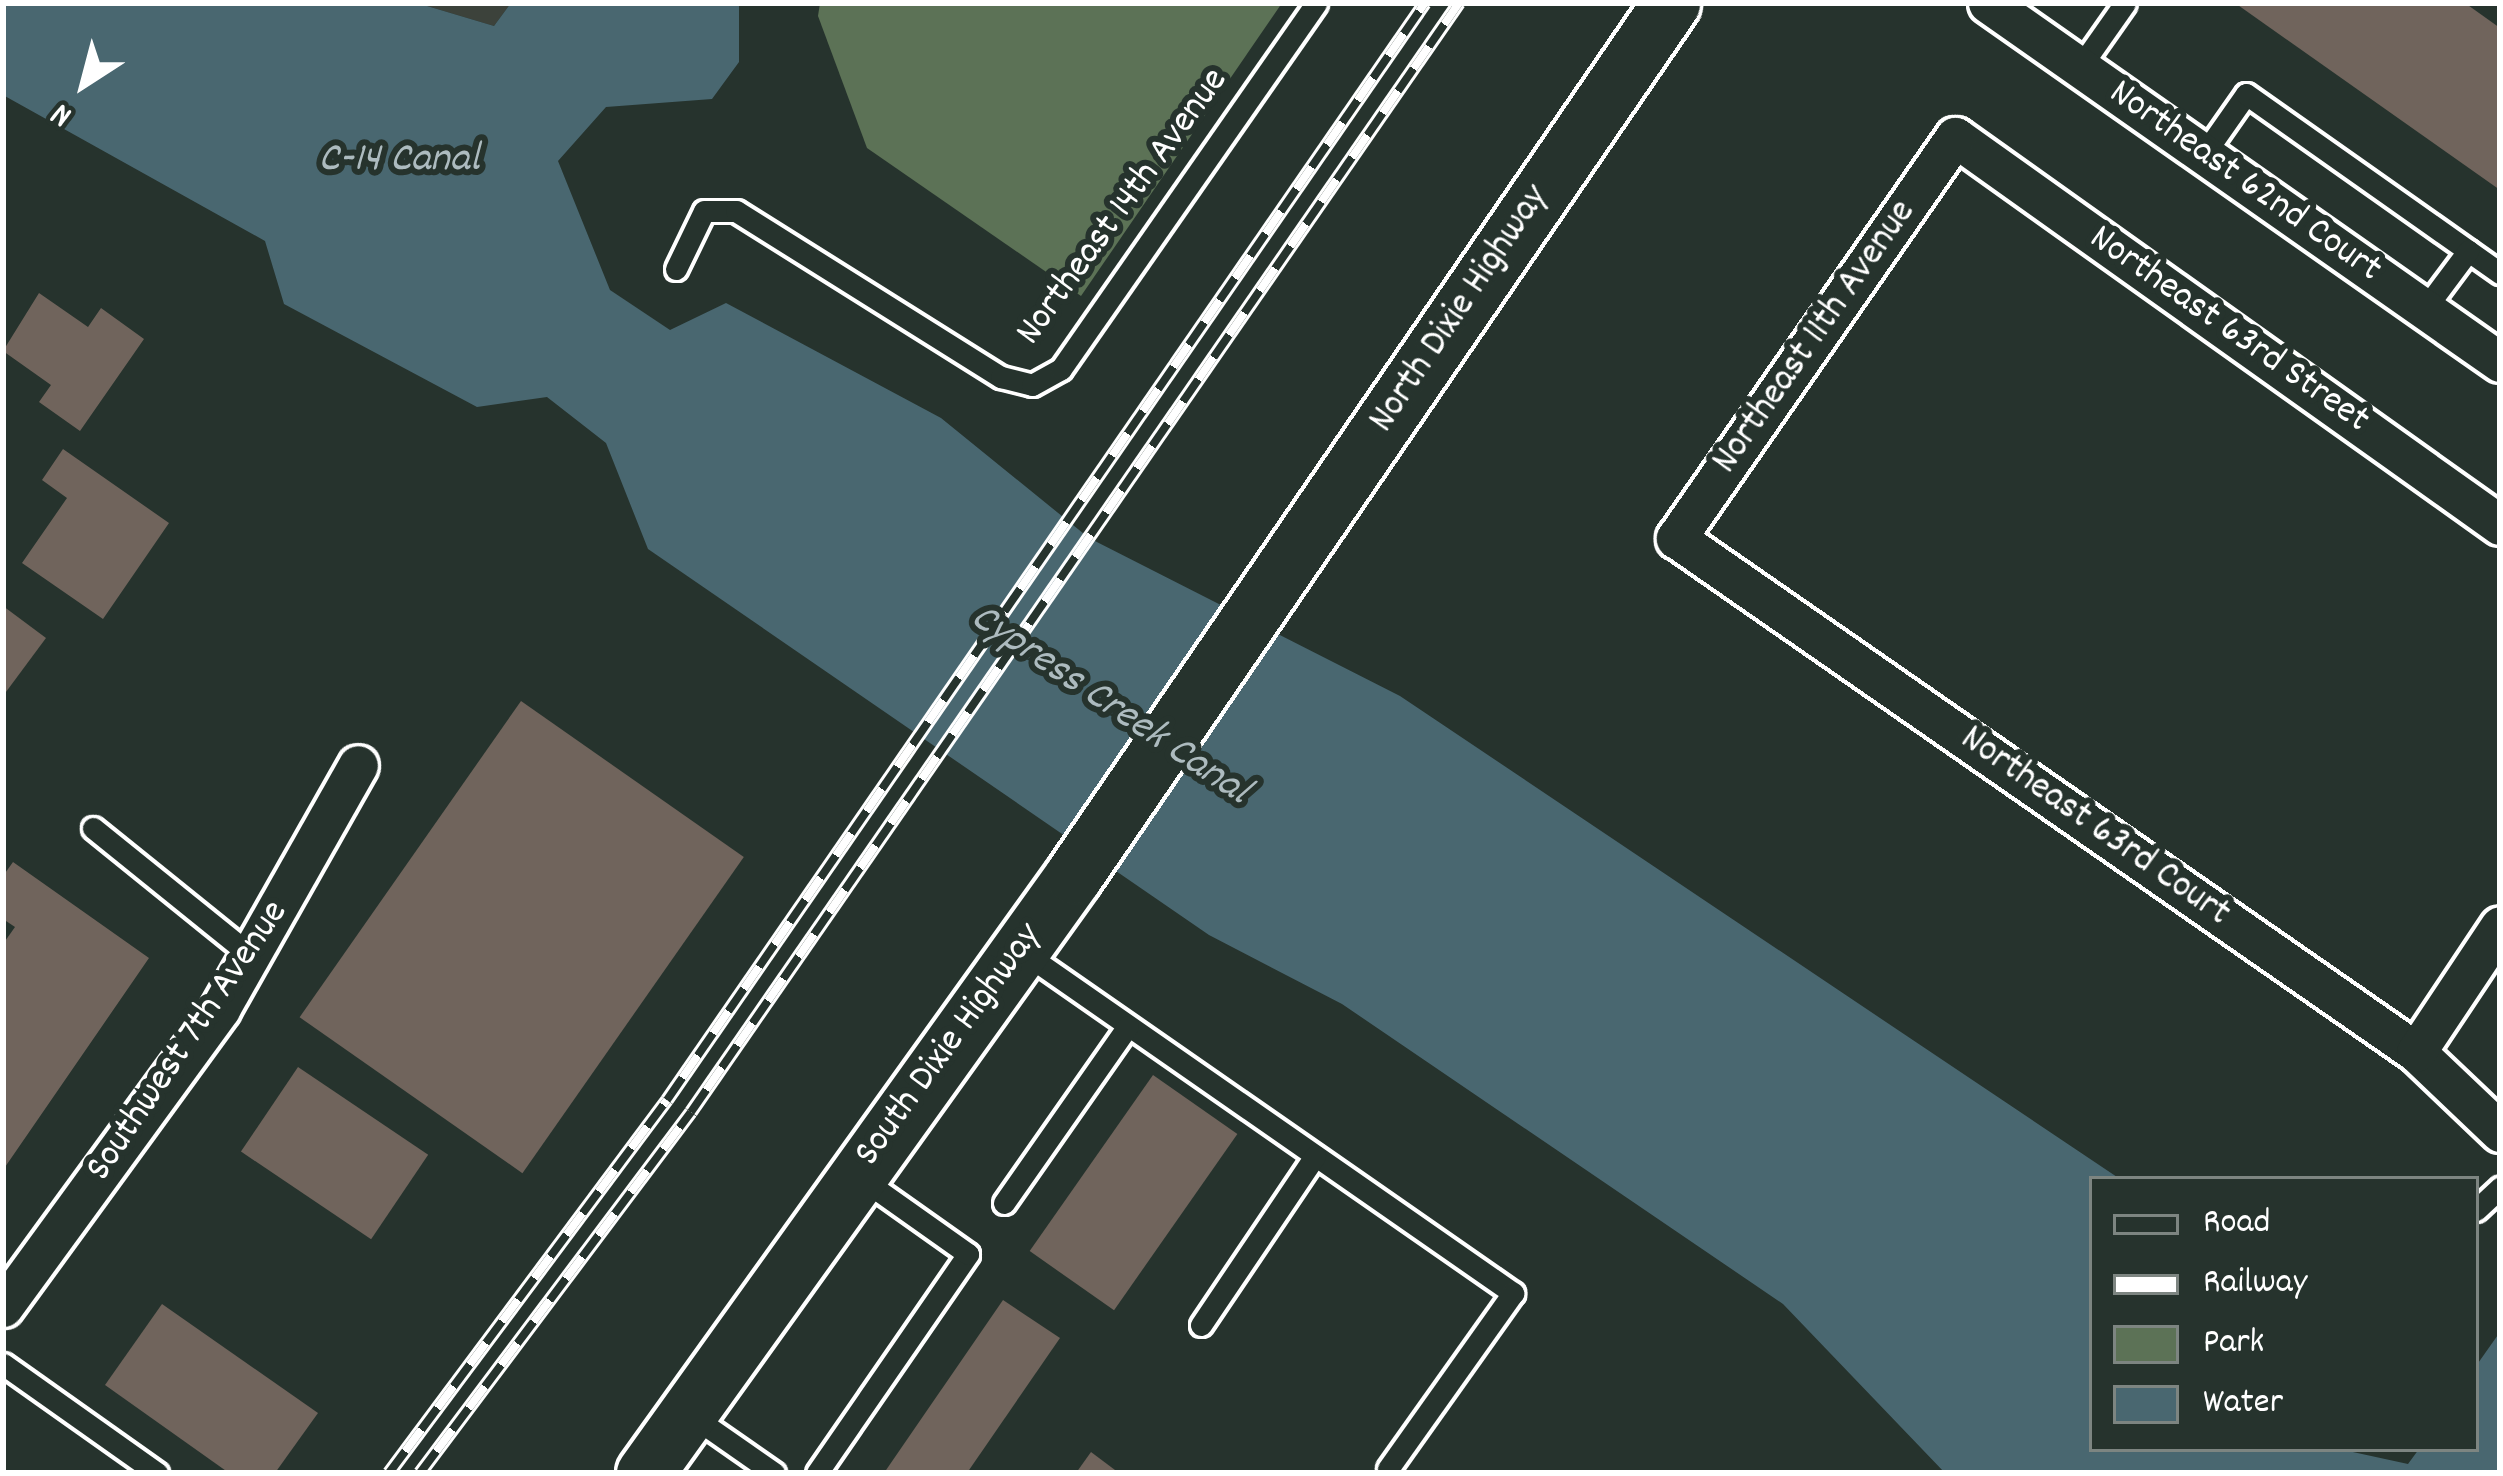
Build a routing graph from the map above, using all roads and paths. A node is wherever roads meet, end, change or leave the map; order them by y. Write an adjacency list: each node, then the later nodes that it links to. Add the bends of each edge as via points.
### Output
1 (1316, 3): 9 (lane, Northeast 14th Avenue, via 1061,369 1032,385 1001,377 736,211 704,211)
2 (1671, 3): 15 (main road, North Dixie Highway)
3 (1988, 3): 5 (street, Northeast 62nd Court)
4 (2125, 3): 5 (lane)
5 (2080, 67): 7 (street, Northeast 62nd Court)
6 (1955, 137): 13 (street, Northeast 63rd Street); 14 (street, Northeast 11th Avenue)
7 (2204, 154): 8 (lane, via 2246,94); 11 (street, Northeast 62nd Court)
8 (2468, 250): 10 (lane); 11 (lane)
9 (676, 269)
10 (2500, 273)
11 (2424, 310): 12 (street, Northeast 62nd Court)
12 (2500, 362)
13 (2500, 525)
14 (1676, 538): 22 (street, Northeast 63rd Court)
15 (1252, 616): 19 (main road, South Dixie Highway)
16 (358, 765): 20 (street, Southwest 7th Avenue)
17 (93, 828): 20 (lane)
18 (2500, 926): 22 (street)
19 (1019, 950): 21 (lane); 25 (main road, South Dixie Highway)
20 (253, 957): 27 (street, Southwest 7th Avenue)
21 (1128, 1026): 24 (lane); 26 (lane)
22 (2416, 1052): 23 (street, Northeast 63rd Court)
23 (2500, 1132)
24 (1315, 1156): 28 (lane); 31 (lane, via 1513,1293)
25 (856, 1174): 30 (main road, South Dixie Highway); 35 (lane, via 968,1254)
26 (1004, 1203)
27 (3, 1307)
28 (1201, 1325)
29 (3, 1364): 32 (lane)
30 (687, 1413): 33 (main road, South Dixie Highway); 34 (lane)
31 (1388, 1469)
32 (157, 1473)
33 (645, 1473)
34 (774, 1473)
35 (817, 1473)

